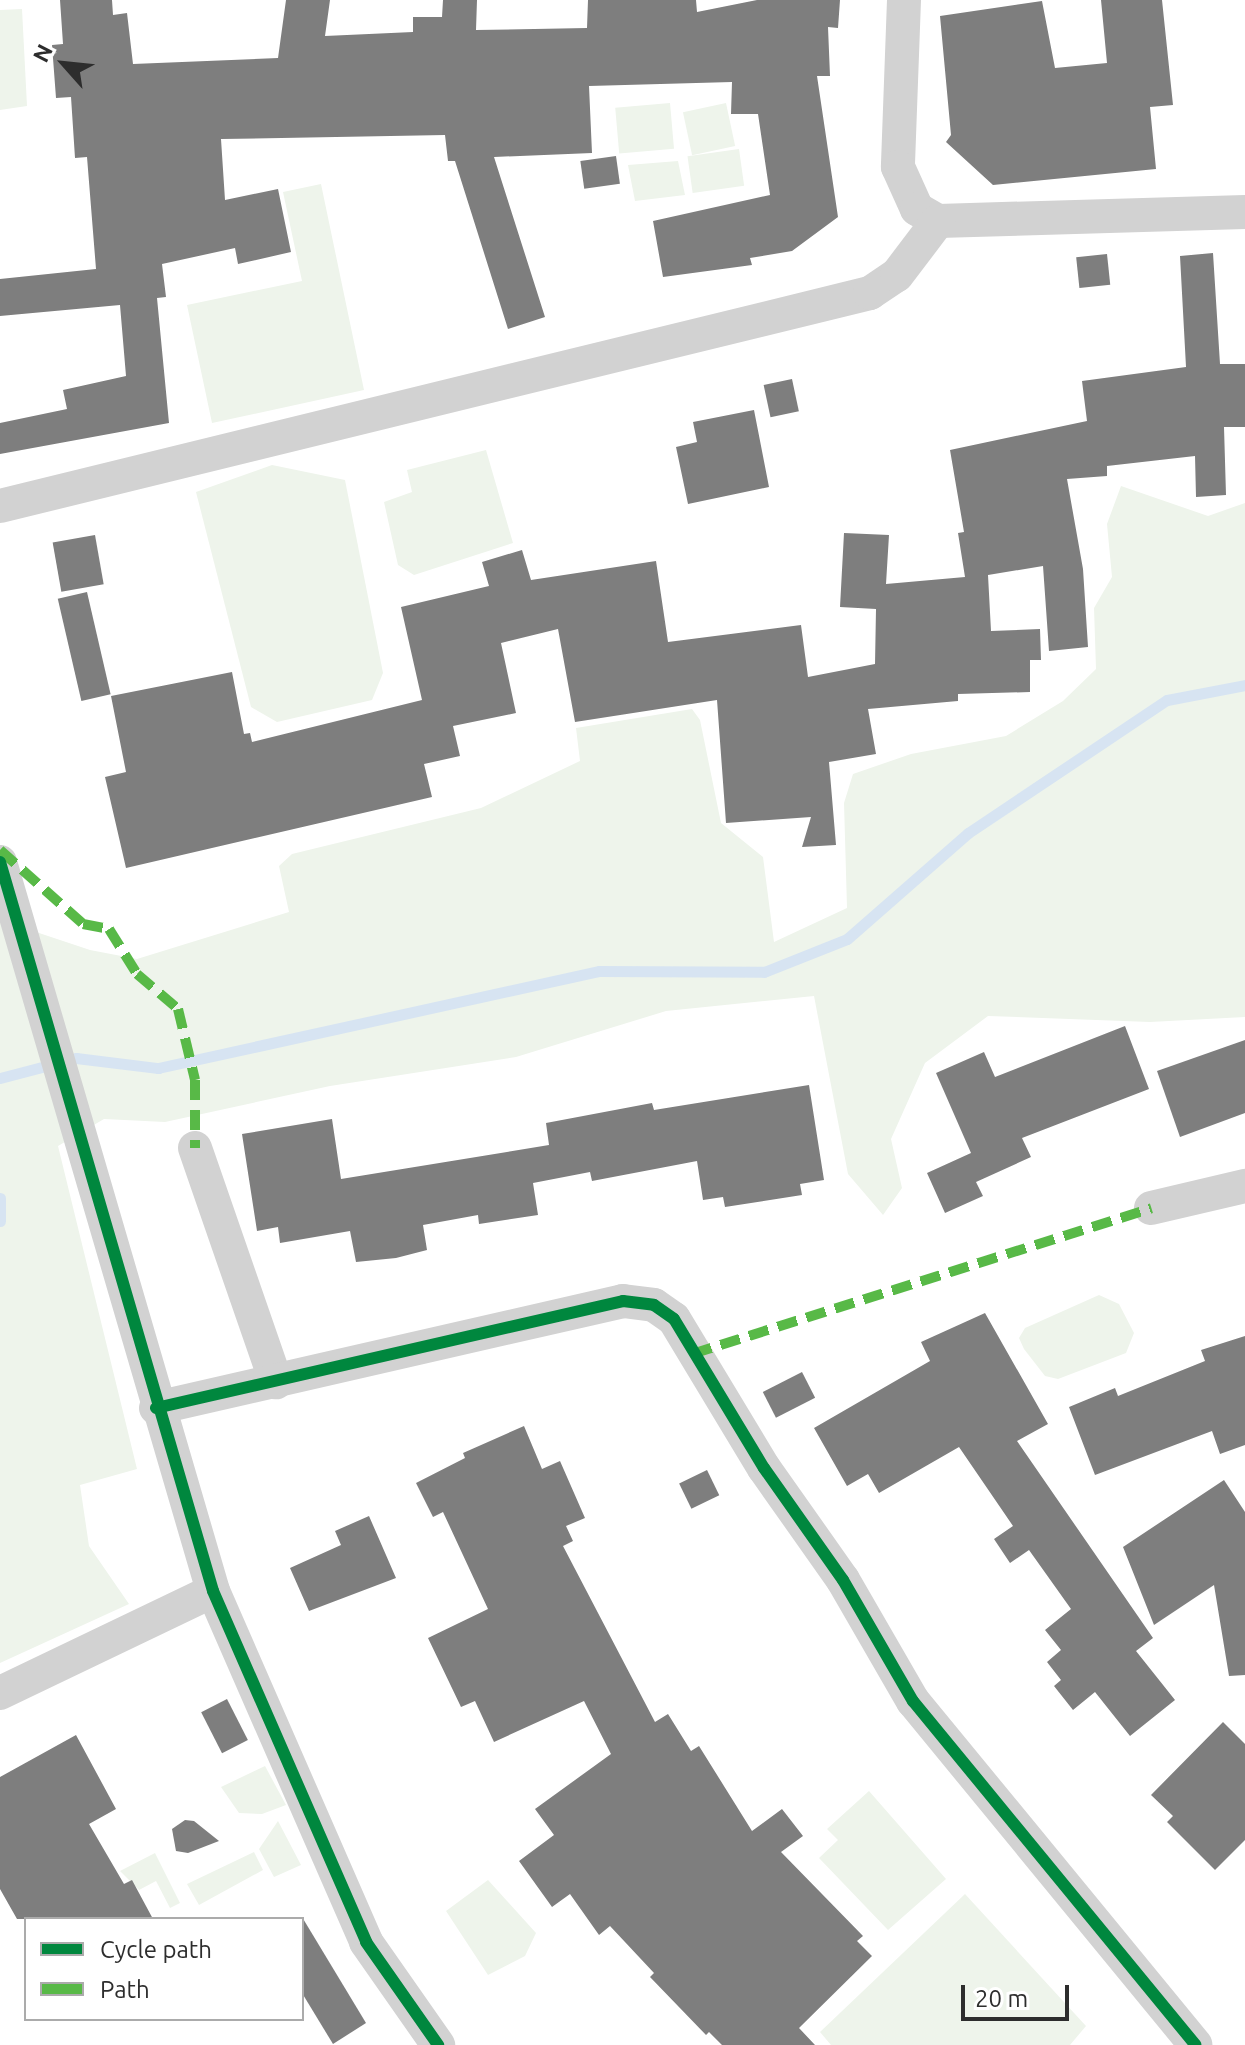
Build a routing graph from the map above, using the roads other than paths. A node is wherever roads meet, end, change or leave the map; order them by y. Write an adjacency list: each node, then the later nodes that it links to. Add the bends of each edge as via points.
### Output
1 (904, 0): 3 (street, via 898,167 917,209)
2 (1245, 212): 3 (street)
3 (938, 221): 4 (street, via 897,275 870,293)
4 (0, 506)
5 (0, 862): 10 (street)
6 (195, 1148): 9 (street)
7 (1245, 1186): 8 (street)
8 (1151, 1208)
9 (276, 1382): 10 (street); 14 (street, via 623,1301 654,1305 674,1319 764,1468 843,1580 913,1701)
10 (156, 1408): 11 (street)
11 (213, 1591): 12 (street); 13 (street, via 366,1942)
12 (0, 1693)
13 (438, 2045)
14 (1196, 2045)

